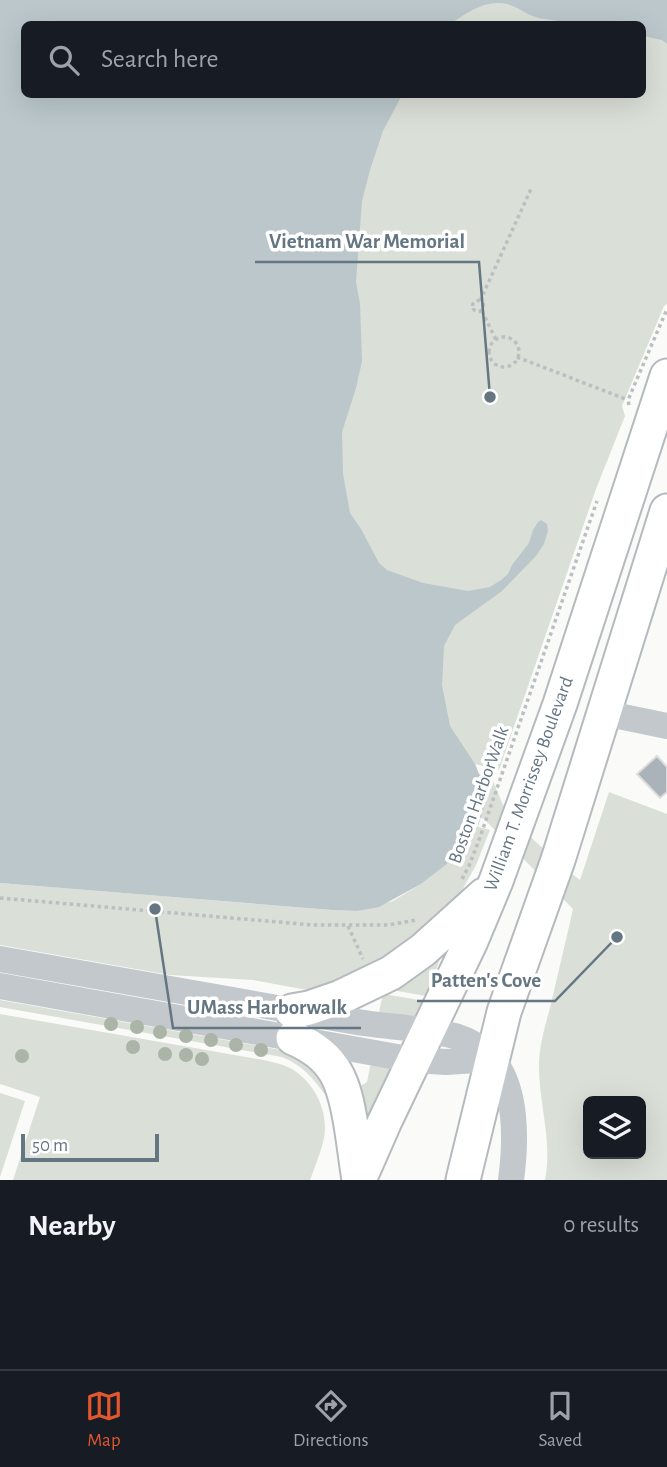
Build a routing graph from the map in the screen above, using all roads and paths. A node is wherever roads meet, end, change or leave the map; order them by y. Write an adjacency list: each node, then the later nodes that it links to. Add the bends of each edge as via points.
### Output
1 (531, 188): 2 (path)
2 (480, 301): 4 (path); 4 (path, via 473,305)
3 (667, 309): 8 (path)
4 (481, 310): 5 (path)
5 (496, 340): 6 (path, via 512,340); 6 (path, via 489,353 496,365 507,366)
6 (517, 357): 8 (path)
7 (667, 376): 14 (main road, William T. Morrissey Boulevard, via 559,704)
8 (628, 400): 9 (path)
9 (631, 411)
10 (597, 502): 14 (path, Boston HarborWalk)
11 (667, 511): 12 (main road)
12 (604, 713): 13 (street); 25 (main road)
13 (667, 726)
14 (517, 777): 15 (main road, William T. Morrissey Boulevard); 16 (path, Boston HarborWalk)
15 (496, 881): 23 (main road, via 464,915 398,969 309,1008); 24 (main road, William T. Morrissey Boulevard)
16 (458, 884)
17 (0, 898): 19 (path)
18 (425, 917): 19 (path, via 399,924)
19 (348, 926): 21 (path)
20 (0, 959): 23 (street)
21 (365, 962)
22 (0, 985): 23 (street)
23 (292, 1024): 24 (street, via 372,1025); 26 (main road, via 341,1081)
24 (421, 1046): 25 (street, via 457,1037); 26 (main road, William T. Morrissey Boulevard)
25 (492, 1059): 27 (main road); 28 (street, via 513,1116)
26 (359, 1180)
27 (463, 1180)
28 (511, 1180)

